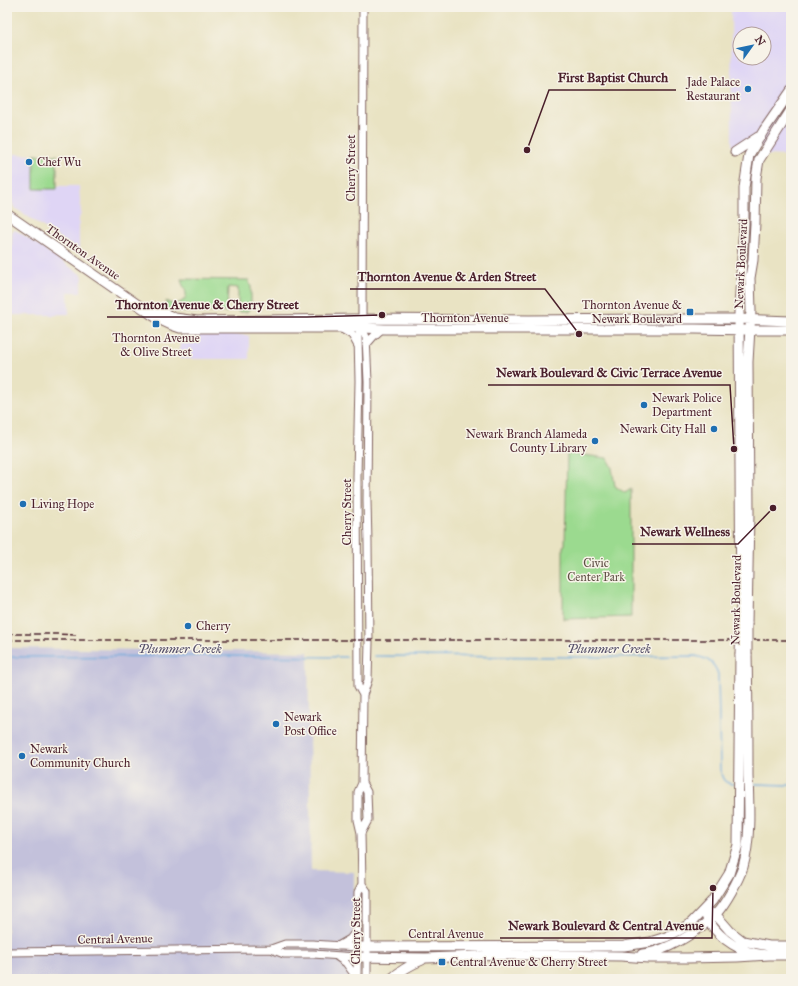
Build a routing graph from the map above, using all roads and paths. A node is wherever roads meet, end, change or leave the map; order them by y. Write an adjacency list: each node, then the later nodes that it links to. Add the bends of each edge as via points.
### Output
1 (363, 7): 11 (street, Cherry Street)
2 (791, 91): 4 (main road, Newark Boulevard)
3 (791, 110): 9 (main road, Newark Boulevard, via 759,160 750,278)
4 (761, 135): 5 (main road); 8 (main road, Newark Boulevard, via 749,155 744,188)
5 (735, 152)
6 (7, 214): 7 (main road, Thornton Avenue)
7 (144, 309): 11 (main road, Thornton Avenue, via 154,309 175,318 196,321); 12 (main road, Thornton Avenue, via 158,319 180,328)
8 (739, 319): 9 (main road, Thornton Avenue); 11 (main road, Thornton Avenue); 14 (main road, Newark Boulevard)
9 (750, 320): 10 (main road, Thornton Avenue); 15 (main road, Newark Boulevard)
10 (791, 321)
11 (362, 324): 12 (main road, Thornton Avenue); 13 (main road, Thornton Avenue); 17 (street, Cherry Street); 18 (street, Cherry Street)
12 (340, 328): 18 (street, via 351,335)
13 (382, 329): 14 (main road, Thornton Avenue); 17 (street)
14 (740, 329): 15 (main road, Thornton Avenue); 21 (main road, Newark Boulevard)
15 (750, 330): 16 (main road, Thornton Avenue); 21 (main road, Newark Boulevard, via 749,513)
16 (791, 330)
17 (366, 345): 20 (street, Cherry Street)
18 (358, 346): 19 (street, Cherry Street)
19 (359, 401): 20 (street); 23 (street, Cherry Street, via 358,686)
20 (368, 401): 23 (street, Cherry Street, via 368,680)
21 (744, 624): 22 (main road, Newark Boulevard, bridge)
22 (744, 654): 25 (main road, Newark Boulevard, via 738,845 730,874); 26 (main road, Newark Boulevard, via 748,838 739,878)
23 (363, 695): 24 (street, Cherry Street, via 362,783 367,792 368,820 361,833)
24 (362, 884): 27 (street, Cherry Street, via 358,892); 31 (street, Cherry Street, via 367,891)
25 (704, 911): 26 (main road); 33 (main road, Central Avenue, via 691,923 666,937 650,942)
26 (712, 918): 29 (main road, via 743,941 769,946); 35 (main road, via 719,933 729,942 741,949); 38 (main road, Newark Boulevard, via 687,937 668,947 648,954)
27 (357, 930): 28 (street, via 350,939); 30 (street, Cherry Street)
28 (338, 946): 30 (street, Central Avenue); 32 (street, Central Avenue, via 285,944)
29 (791, 946)
30 (357, 947): 31 (main road, Central Avenue); 39 (street, Cherry Street)
31 (367, 947): 33 (main road, Central Avenue); 40 (street, Cherry Street)
32 (271, 949): 34 (street, Central Avenue); 37 (street, Central Avenue, via 284,954)
33 (582, 951): 38 (main road, Central Avenue); 41 (main road, Central Avenue)
34 (7, 952)
35 (769, 955): 36 (main road); 38 (main road, via 648,958)
36 (791, 955)
37 (336, 956): 39 (street, Central Avenue); 42 (street, via 346,962)
38 (621, 956)
39 (356, 957): 40 (main road, Central Avenue); 42 (street, Cherry Street)
40 (367, 957): 41 (main road, Central Avenue); 43 (street, Cherry Street)
41 (426, 958): 44 (main road, via 398,972)
42 (357, 979)
43 (367, 979)
44 (391, 979)

